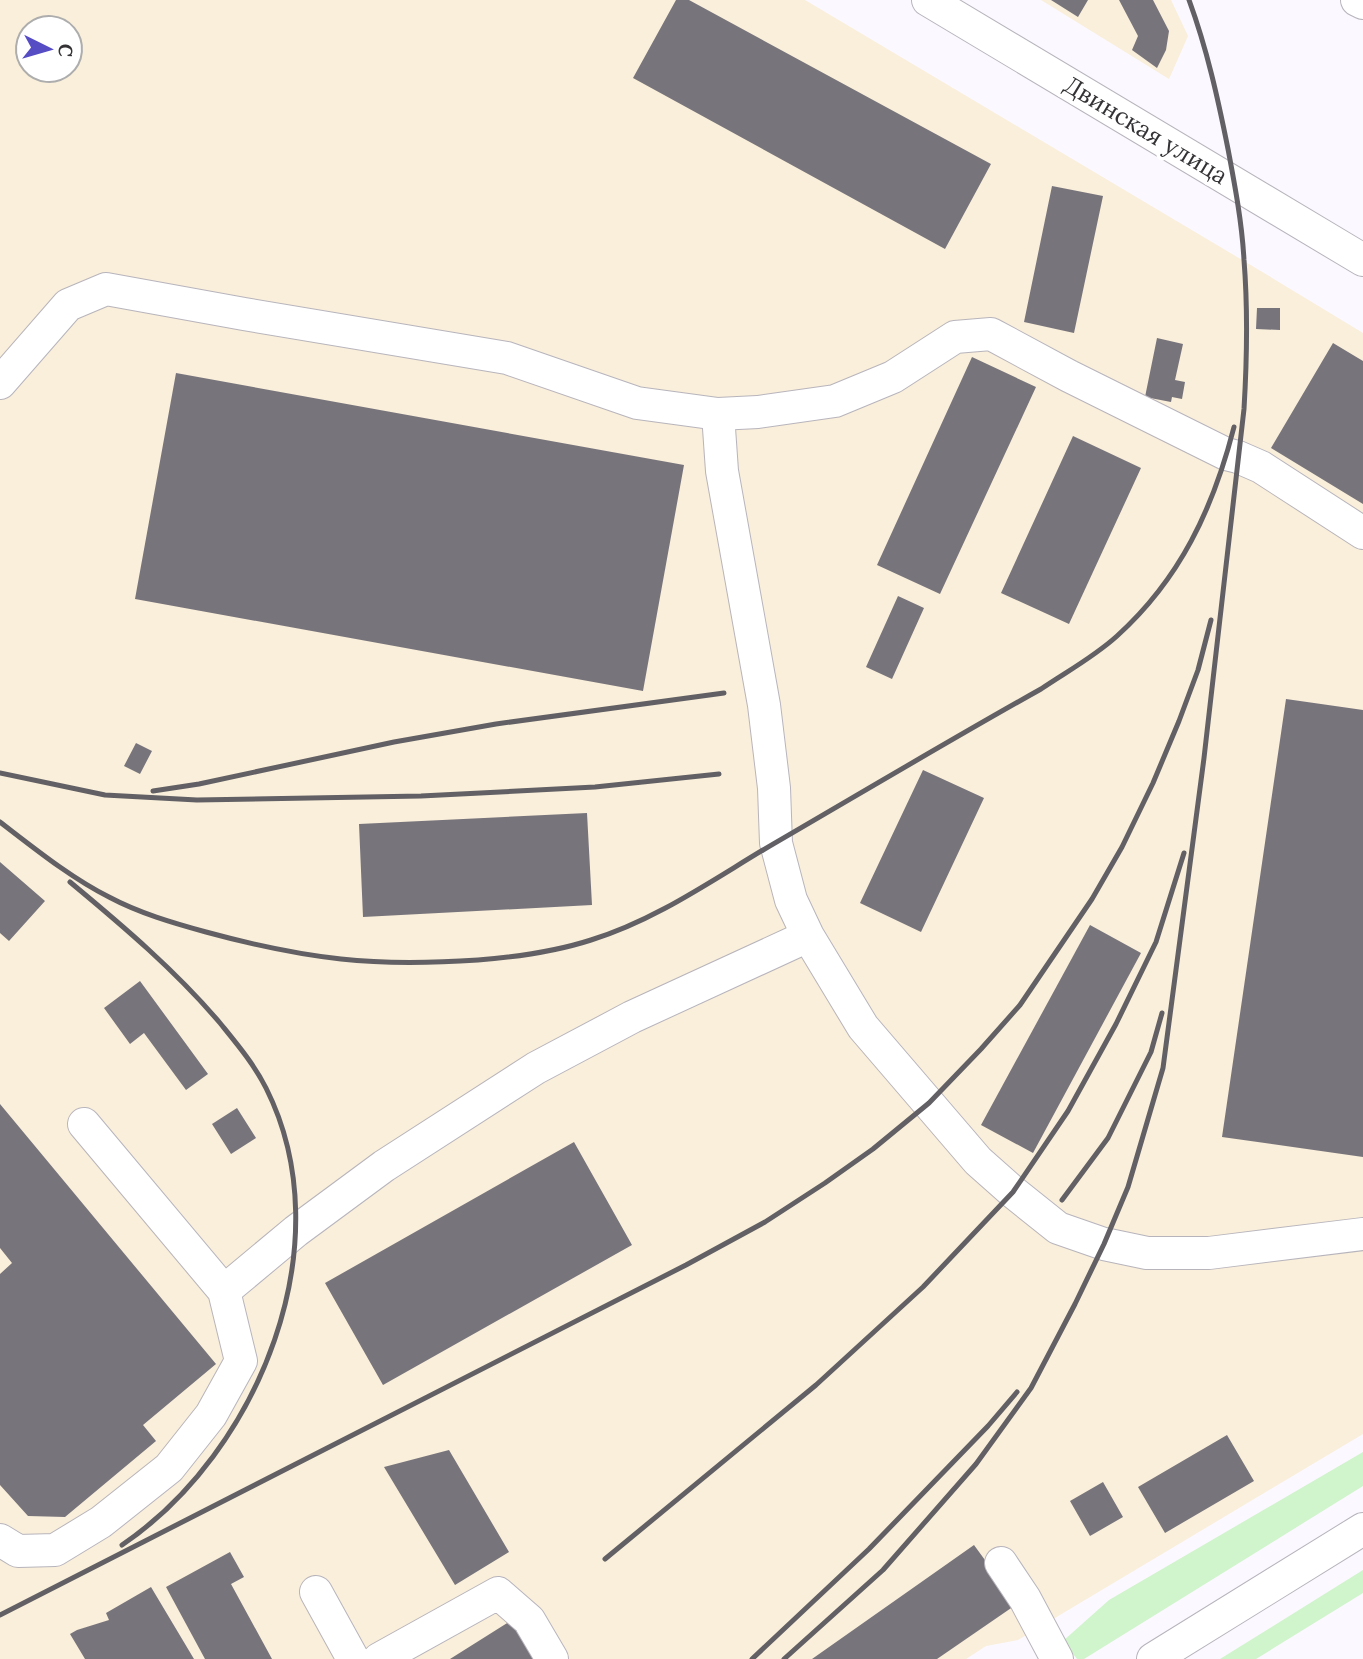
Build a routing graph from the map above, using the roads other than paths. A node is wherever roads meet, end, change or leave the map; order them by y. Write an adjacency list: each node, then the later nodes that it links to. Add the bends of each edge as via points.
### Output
1 (928, 0): 4 (street, Двинская улица)
2 (1357, 0): 3 (street)
3 (1363, 3)
4 (1363, 260)
5 (0, 383): 6 (street, via 68,305 106,289 507,358 637,403)
6 (718, 414): 7 (street, via 835,401 893,377 955,337 990,334 1226,454 1261,467); 8 (street, via 722,471 764,705 776,843 791,900)
7 (1363, 533)
8 (808, 936): 10 (street, via 863,1027 978,1161 1058,1227 1147,1253 1209,1253); 11 (street, via 632,1017 536,1068 384,1166)
9 (84, 1124): 11 (street)
10 (1363, 1234)
11 (224, 1291): 13 (street, via 241,1361 211,1415 169,1468 101,1522 55,1550 18,1551)
12 (1363, 1529): 16 (street)
13 (0, 1540)
14 (1001, 1563): 20 (street)
15 (316, 1592): 17 (street)
16 (1172, 1654)
17 (353, 1659)
18 (379, 1659): 19 (street, via 498,1593 529,1620)
19 (552, 1659)
20 (1057, 1659)

